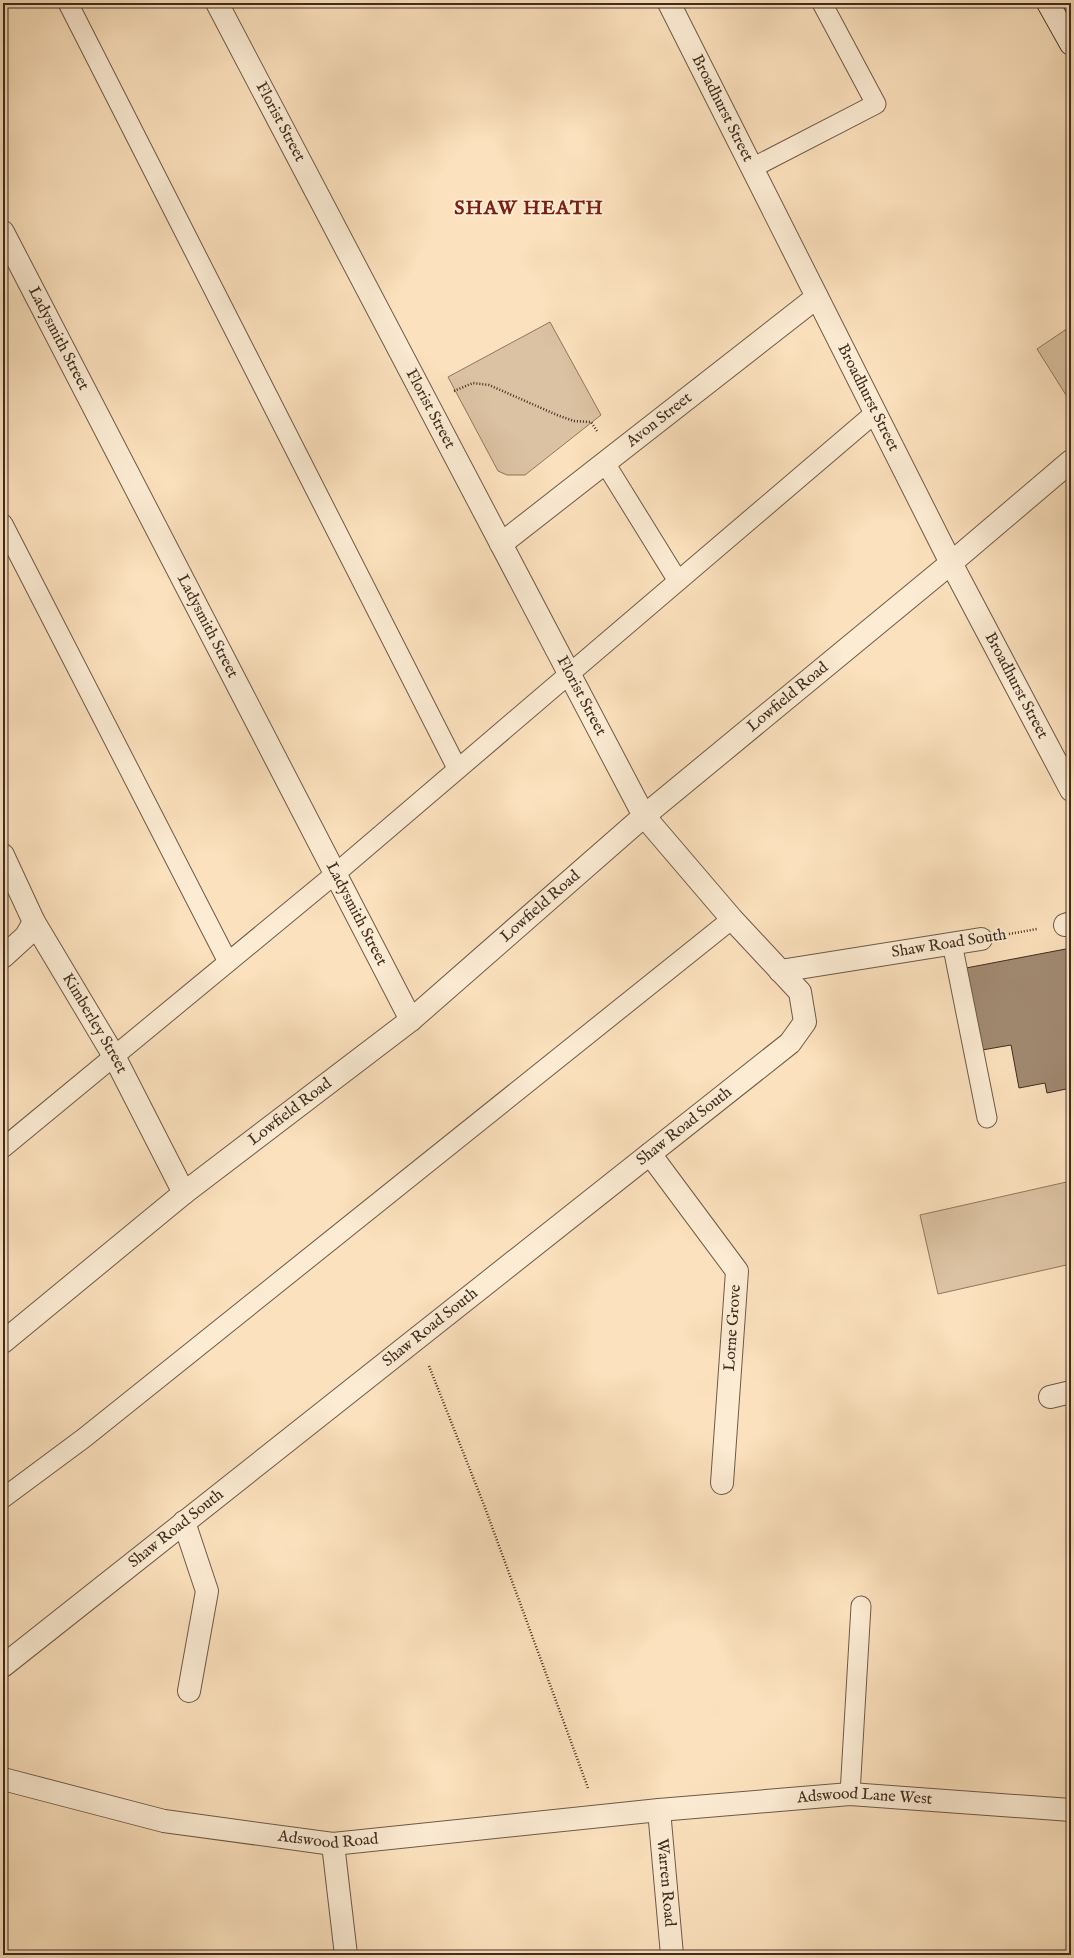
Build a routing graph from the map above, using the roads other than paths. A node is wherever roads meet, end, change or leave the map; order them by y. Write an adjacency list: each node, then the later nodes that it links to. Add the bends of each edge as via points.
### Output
1 (68, 3): 18 (lane)
2 (217, 3): 14 (street, Florist Street)
3 (669, 3): 7 (street, Broadhurst Street)
4 (822, 3): 7 (lane, via 876,104)
5 (1048, 3): 6 (street)
6 (1071, 44)
7 (752, 168): 9 (street, Broadhurst Street)
8 (3, 232): 22 (street, Ladysmith Street)
9 (817, 297): 10 (street, Broadhurst Street); 11 (street, Avon Street)
10 (875, 413): 15 (street, Broadhurst Street); 16 (lane)
11 (609, 459): 14 (street, Avon Street); 16 (lane)
12 (1071, 461): 15 (street, Lowfield Road)
13 (3, 524): 28 (lane)
14 (501, 544): 17 (street, Florist Street)
15 (951, 563): 19 (street, Broadhurst Street); 20 (street, Lowfield Road)
16 (678, 581): 17 (lane)
17 (569, 674): 18 (lane); 20 (street, Florist Street)
18 (457, 768): 22 (lane)
19 (1071, 790)
20 (644, 816): 23 (street, Shaw Road South); 30 (street, Lowfield Road)
21 (3, 855): 24 (street, Kimberley Street)
22 (335, 874): 28 (lane); 30 (street, Ladysmith Street)
23 (732, 919): 29 (street, Shaw Road South); 40 (lane, via 84,1438)
24 (34, 922): 27 (street, via 26,936); 31 (street, Kimberley Street)
25 (981, 939): 26 (street, Shaw Road South)
26 (952, 943): 29 (street, Shaw Road South); 32 (lane)
27 (3, 957)
28 (228, 962): 31 (lane)
29 (780, 971): 34 (street, Shaw Road South, via 800,992 805,1022 790,1043)
30 (411, 1020): 35 (street, Lowfield Road)
31 (114, 1056): 33 (lane); 35 (street, Kimberley Street)
32 (987, 1118)
33 (3, 1148)
34 (650, 1154): 39 (street, Lorne Grove, via 737,1271); 41 (street, Shaw Road South)
35 (184, 1193): 36 (street, Lowfield Road)
36 (3, 1342)
37 (1071, 1392): 38 (street)
38 (1050, 1397)
39 (722, 1483)
40 (3, 1498)
41 (184, 1522): 43 (street, Shaw Road South); 44 (street, via 207,1591)
42 (861, 1606): 46 (lane)
43 (3, 1666)
44 (189, 1691)
45 (3, 1779): 49 (street, Adswood Road, via 164,1821)
46 (850, 1794): 47 (street, Adswood Lane West); 48 (street, Adswood Lane West)
47 (659, 1810): 49 (street, Adswood Road); 51 (street, Warren Road)
48 (1071, 1810)
49 (333, 1844): 50 (street)
50 (346, 1955)
51 (672, 1955)

